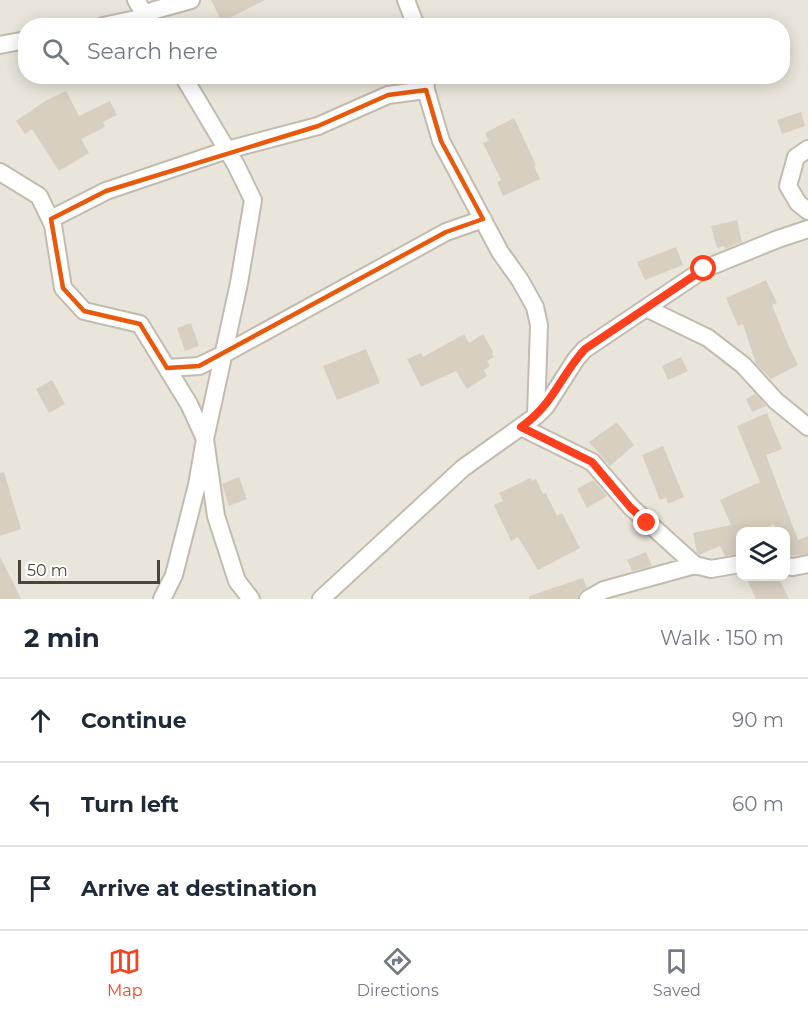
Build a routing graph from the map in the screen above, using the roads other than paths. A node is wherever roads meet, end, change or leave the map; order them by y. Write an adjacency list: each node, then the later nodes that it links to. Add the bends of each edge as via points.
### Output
1 (136, 0): 4 (street)
2 (191, 0): 5 (street)
3 (406, 0): 6 (street)
4 (148, 18)
5 (153, 18)
6 (413, 18)
7 (18, 42): 8 (street)
8 (0, 45)
9 (188, 84): 13 (street)
10 (422, 84): 13 (street, via 318,126)
11 (425, 84): 17 (street, via 441,141)
12 (808, 149): 15 (street, via 796,157 788,186)
13 (227, 150): 16 (street, via 106,191); 20 (street, via 253,200)
14 (0, 172): 16 (street, via 39,196)
15 (808, 211)
16 (51, 219): 21 (street, via 63,288 84,311 140,324)
17 (483, 219): 20 (street, via 446,232); 22 (street, via 535,307 539,325)
18 (808, 229): 19 (street, via 704,269)
19 (646, 308): 22 (street, via 585,349); 24 (street, via 708,338 743,365 776,401)
20 (224, 354): 21 (street, via 199,366); 25 (street)
21 (167, 368): 25 (street)
22 (536, 416): 23 (street)
23 (521, 427): 27 (street, via 592,462 630,507); 32 (street, via 463,468)
24 (808, 427)
25 (205, 440): 30 (street, via 174,575); 31 (street, via 216,516 237,581)
26 (808, 564): 29 (street)
27 (695, 565): 28 (street, via 711,569); 33 (street, via 604,590)
28 (736, 565)
29 (790, 567)
30 (162, 599)
31 (251, 599)
32 (321, 599)
33 (588, 599)

